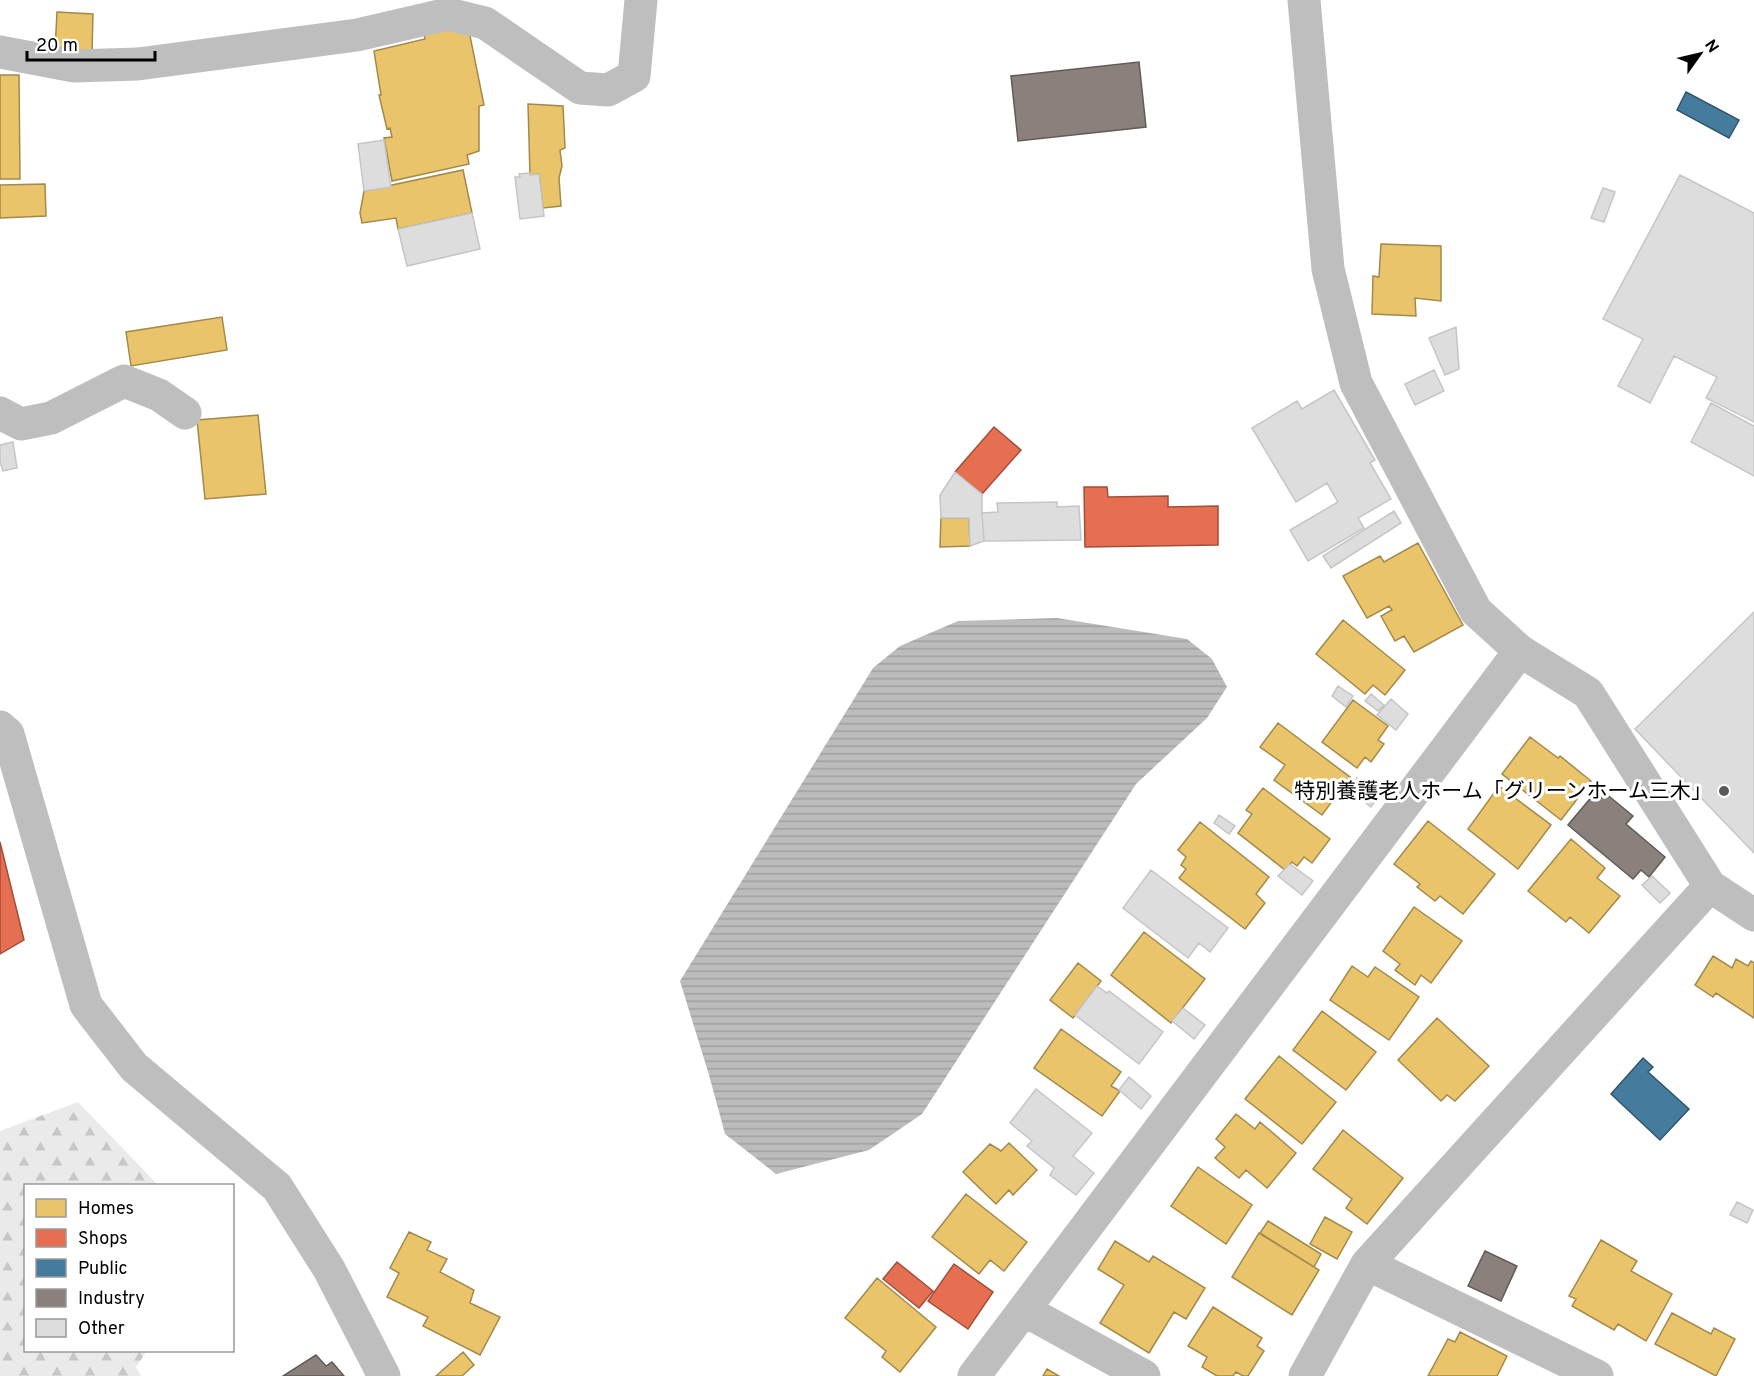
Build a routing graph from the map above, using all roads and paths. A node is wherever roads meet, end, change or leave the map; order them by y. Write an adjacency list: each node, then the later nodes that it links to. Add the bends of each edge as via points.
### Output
1 (641, 0): 3 (street, via 634,76 608,90 580,88 485,23 448,14 357,35 138,64 74,66)
2 (1304, 0): 6 (street, via 1328,269 1356,383 1476,611)
3 (0, 52)
4 (0, 413): 5 (street, via 21,424 51,418 124,381 159,395)
5 (185, 413)
6 (1520, 651): 8 (street, via 1588,693); 11 (street)
7 (0, 726): 12 (street, via 8,734 86,1005 134,1067 277,1187 329,1269)
8 (1710, 886): 9 (street); 10 (street)
9 (1754, 915)
10 (1367, 1264): 15 (street); 16 (street)
11 (1024, 1310): 13 (street); 14 (street)
12 (384, 1376)
13 (974, 1376)
14 (1144, 1376)
15 (1305, 1376)
16 (1597, 1376)

